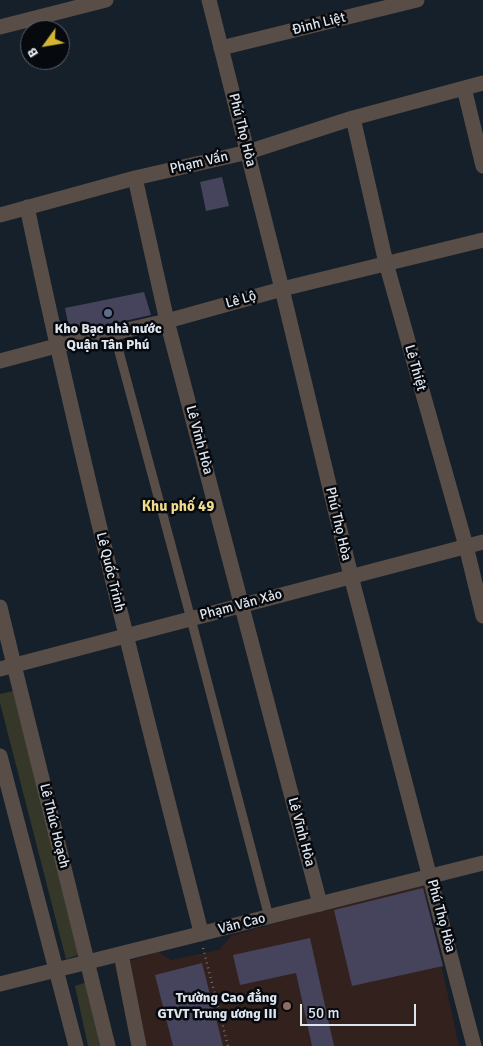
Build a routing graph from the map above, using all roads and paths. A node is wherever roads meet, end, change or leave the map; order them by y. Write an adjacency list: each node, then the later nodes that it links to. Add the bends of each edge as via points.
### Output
1 (106, 0): 4 (street)
2 (209, 0): 6 (street, Phú Thọ Hòa)
3 (417, 0): 6 (street, Đinh Liệt)
4 (87, 2): 5 (street)
5 (0, 28)
6 (221, 48): 10 (street, Phú Thọ Hòa)
7 (483, 82): 8 (street, Phạm Vấn)
8 (464, 88): 9 (street, Phạm Vấn); 11 (street)
9 (354, 118): 10 (street, Phạm Vấn); 16 (street, Lê Thiệt)
10 (248, 152): 12 (street, Phạm Vấn); 17 (street, Phú Thọ Hòa)
11 (483, 166)
12 (135, 178): 13 (street, Phạm Vấn); 18 (street, Lê Vĩnh Hòa)
13 (26, 207): 14 (street, Phạm Vấn); 20 (street, Lê Quốc Trinh)
14 (0, 215)
15 (483, 240): 16 (street, Lê Lộ)
16 (386, 263): 17 (street, Lê Lộ); 23 (street, Lê Thiệt)
17 (282, 288): 18 (street, Lê Lộ); 24 (street, Phú Thọ Hòa)
18 (168, 321): 19 (street, Lê Lộ); 25 (street, Lê Vĩnh Hòa)
19 (114, 333): 20 (street, Lê Lộ); 28 (lane)
20 (56, 346): 21 (street, Lê Lộ); 29 (street, Lê Quốc Trinh)
21 (0, 361)
22 (483, 542): 23 (street, Phạm Văn Xảo)
23 (466, 546): 24 (street, Phạm Văn Xảo); 27 (street, Lê Thiệt)
24 (351, 576): 25 (street, Phạm Văn Xảo); 33 (street, Phú Thọ Hòa)
25 (242, 605): 28 (street, Phạm Văn Xảo); 34 (street, Lê Vĩnh Hòa)
26 (0, 607): 30 (street, Lê Thúc Hoạch)
27 (483, 616)
28 (191, 619): 29 (street, Phạm Văn Xảo); 35 (lane)
29 (126, 636): 30 (street, Phạm Văn Xảo); 36 (street, Lê Quốc Trinh)
30 (7, 667): 38 (street, Lê Thúc Hoạch)
31 (0, 756): 39 (street)
32 (483, 863): 33 (street, Văn Cao)
33 (430, 876): 34 (street, Văn Cao); 45 (street, Phú Thọ Hòa)
34 (320, 904): 35 (street, Văn Cao)
35 (268, 917): 36 (street, Văn Cao)
36 (200, 934): 37 (street, Văn Cao); 44 (path)
37 (121, 954): 38 (street, Văn Cao); 43 (street)
38 (88, 963): 39 (street, Văn Cao); 42 (street, Lê Thúc Hoạch)
39 (56, 971): 40 (street, Văn Cao); 41 (street)
40 (0, 984)
41 (76, 1046)
42 (108, 1046)
43 (140, 1046)
44 (228, 1046)
45 (474, 1046)

